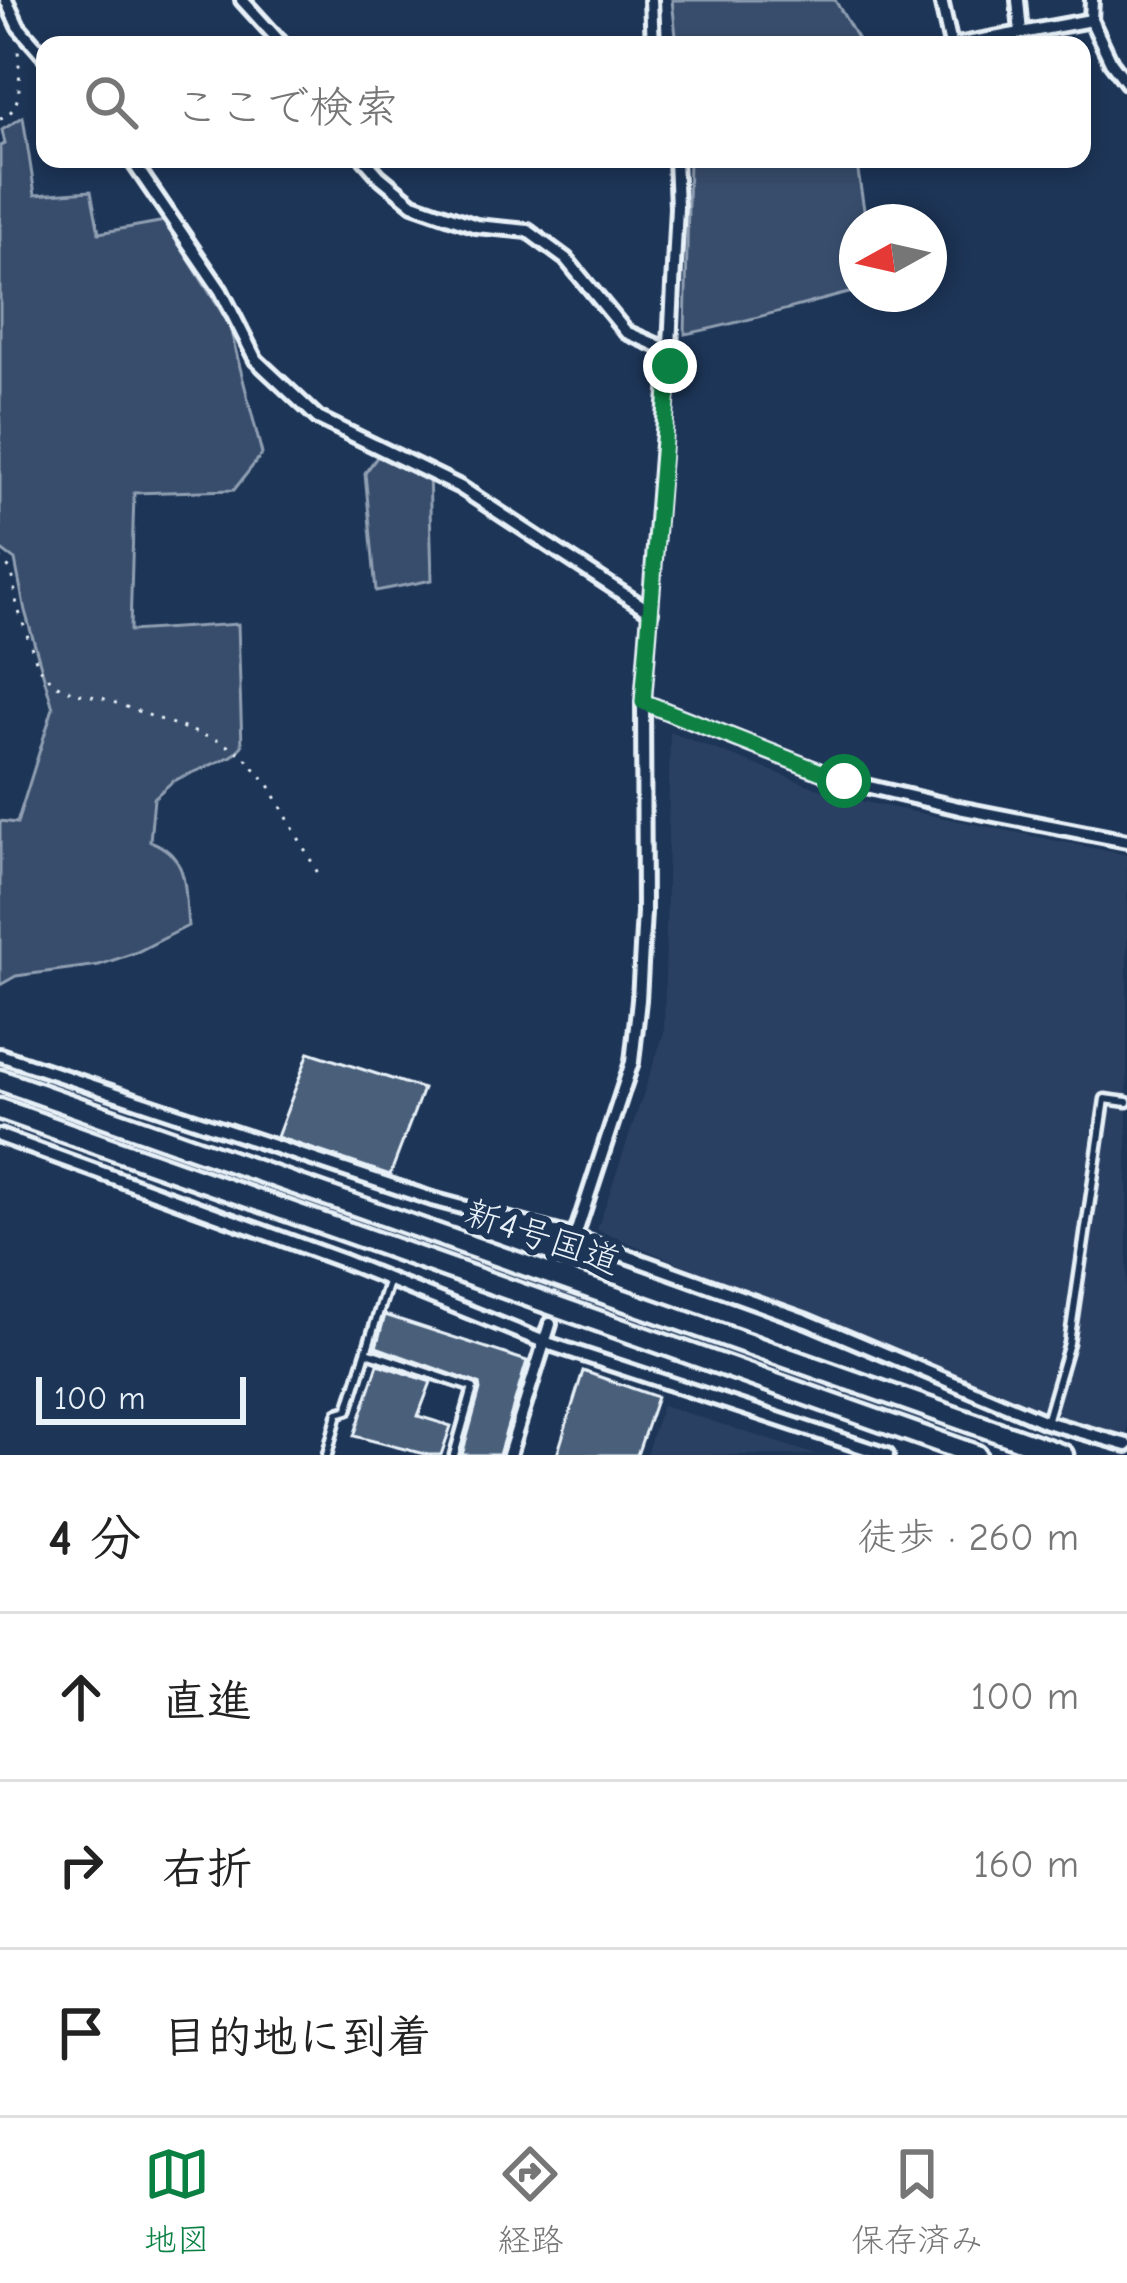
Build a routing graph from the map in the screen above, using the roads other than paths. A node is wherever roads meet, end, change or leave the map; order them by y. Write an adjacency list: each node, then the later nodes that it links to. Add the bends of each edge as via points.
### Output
1 (6, 0): 13 (street)
2 (242, 0): 9 (street)
3 (651, 0): 10 (street)
4 (941, 0): 11 (street)
5 (1018, 0): 8 (street)
6 (1092, 0): 7 (street)
7 (1091, 20): 8 (street); 14 (street)
8 (1021, 33): 12 (street)
9 (275, 36)
10 (653, 36)
11 (951, 36)
12 (1004, 36)
13 (36, 47)
14 (1127, 83)
15 (137, 168): 19 (street, via 221,292 256,360 318,418 460,488)
16 (372, 168): 18 (street, via 413,204 476,226 528,231 566,259 626,332)
17 (675, 168): 18 (street)
18 (670, 351): 19 (street)
19 (651, 612): 20 (street)
20 (643, 702): 21 (street, via 844,781); 29 (street, via 644,912 632,1063)
21 (1127, 841)
22 (0, 1054): 24 (street)
23 (0, 1079): 27 (highway, 新4号国道)
24 (130, 1100): 27 (street); 29 (street)
25 (1127, 1102): 35 (lane, via 1105,1099 1070,1343)
26 (0, 1109): 42 (highway, 新4号国道)
27 (122, 1121): 36 (highway, 新4号国道)
28 (0, 1136): 31 (street)
29 (574, 1237): 30 (street); 35 (street, via 808,1321)
30 (567, 1261)
31 (389, 1280): 33 (street); 34 (lane)
32 (550, 1324): 33 (street)
33 (544, 1342): 40 (street); 41 (street)
34 (367, 1352): 38 (lane); 39 (lane, via 473,1388)
35 (1046, 1422): 36 (street); 37 (street)
36 (1036, 1445): 43 (highway, 新4号国道)
37 (1127, 1445)
38 (326, 1455)
39 (454, 1455)
40 (509, 1455)
41 (887, 1455)
42 (976, 1455)
43 (1064, 1455)

